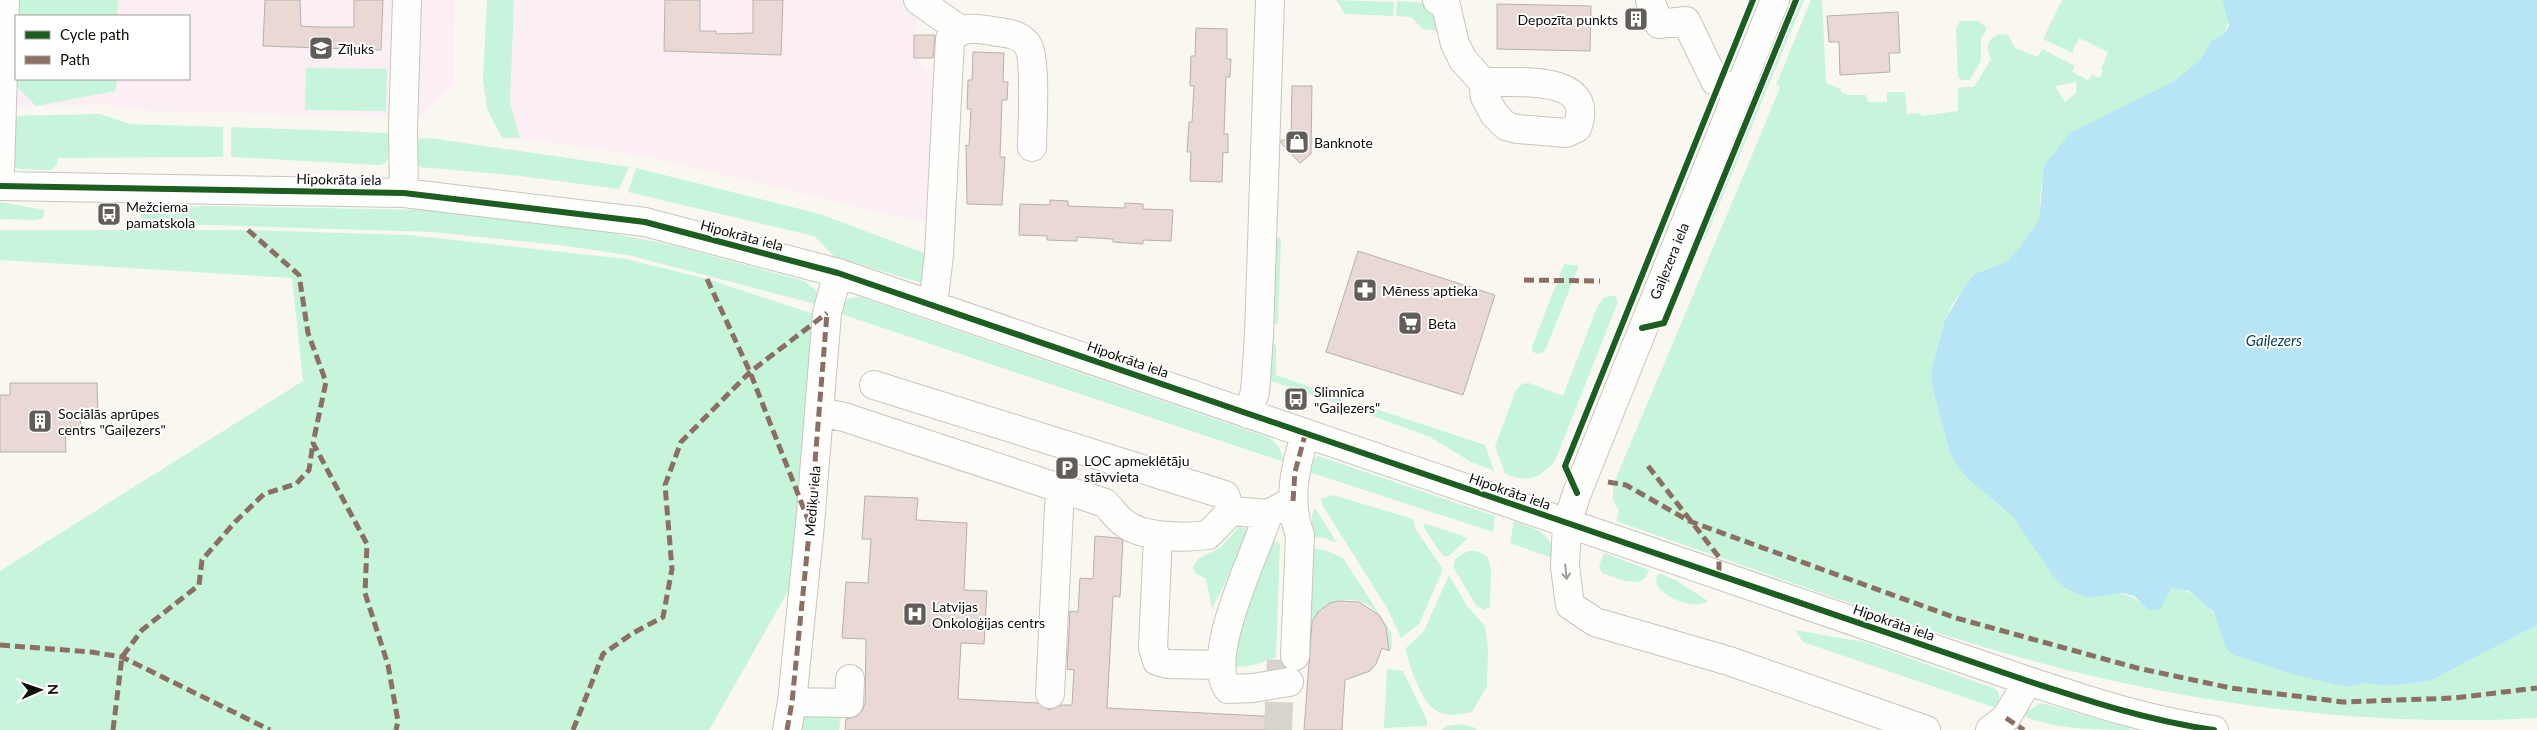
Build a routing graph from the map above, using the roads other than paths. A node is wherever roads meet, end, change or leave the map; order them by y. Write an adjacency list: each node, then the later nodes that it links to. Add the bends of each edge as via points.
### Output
1 (5, 0): 9 (street)
2 (407, 0): 15 (street)
3 (918, 0): 8 (street)
4 (1270, 0): 21 (street, via 1259,335 1255,392)
5 (1437, 0): 10 (street, via 1446,6 1454,44 1463,60)
6 (1650, 0): 11 (street, via 1659,24 1686,21 1714,81)
7 (1775, 0): 11 (street, Gaiļezera iela)
8 (960, 30): 12 (street, via 974,28 1016,35 1027,45 1033,63); 17 (street, via 950,39)
9 (1, 79): 13 (street)
10 (1483, 82)
11 (1738, 91): 27 (street, Gaiļezera iela, via 1584,473)
12 (1032, 147)
13 (0, 174)
14 (0, 186): 15 (street, Hipokrāta iela)
15 (404, 193): 16 (street, Hipokrāta iela, via 645,222)
16 (838, 273): 17 (street, Hipokrāta iela); 20 (street, Mediķu iela, via 827,313)
17 (933, 305): 21 (street, Hipokrāta iela)
18 (874, 385): 19 (street)
19 (923, 400): 23 (street); 25 (street, via 1225,495)
20 (820, 412): 23 (street); 33 (street, Mediķu iela)
21 (1248, 414): 22 (street, Hipokrāta iela)
22 (1305, 435): 26 (street); 27 (street, Hipokrāta iela)
23 (912, 440): 24 (street)
24 (1060, 489): 28 (street, via 1106,503 1125,524); 32 (street)
25 (1231, 511): 26 (street); 28 (street, via 1208,535 1184,538)
26 (1285, 511): 29 (street, via 1228,622); 29 (street, via 1300,535 1289,664 1253,688 1228,689 1222,682)
27 (1567, 524): 31 (street, Hipokrāta iela); 36 (street, Gaiļezera iela, one-way to 36, via 1565,567 1570,605 1595,622 1729,661)
28 (1158, 536): 29 (street, via 1153,648 1157,661)
29 (1221, 665)
30 (850, 679): 33 (street, via 850,703)
31 (2028, 681): 34 (street, Hipokrāta iela); 37 (street, via 2006,718)
32 (1050, 694)
33 (792, 702): 35 (street, Mediķu iela)
34 (2186, 728): 38 (street, Hipokrāta iela)
35 (787, 730)
36 (1926, 730)
37 (1990, 730)
38 (2214, 730)

